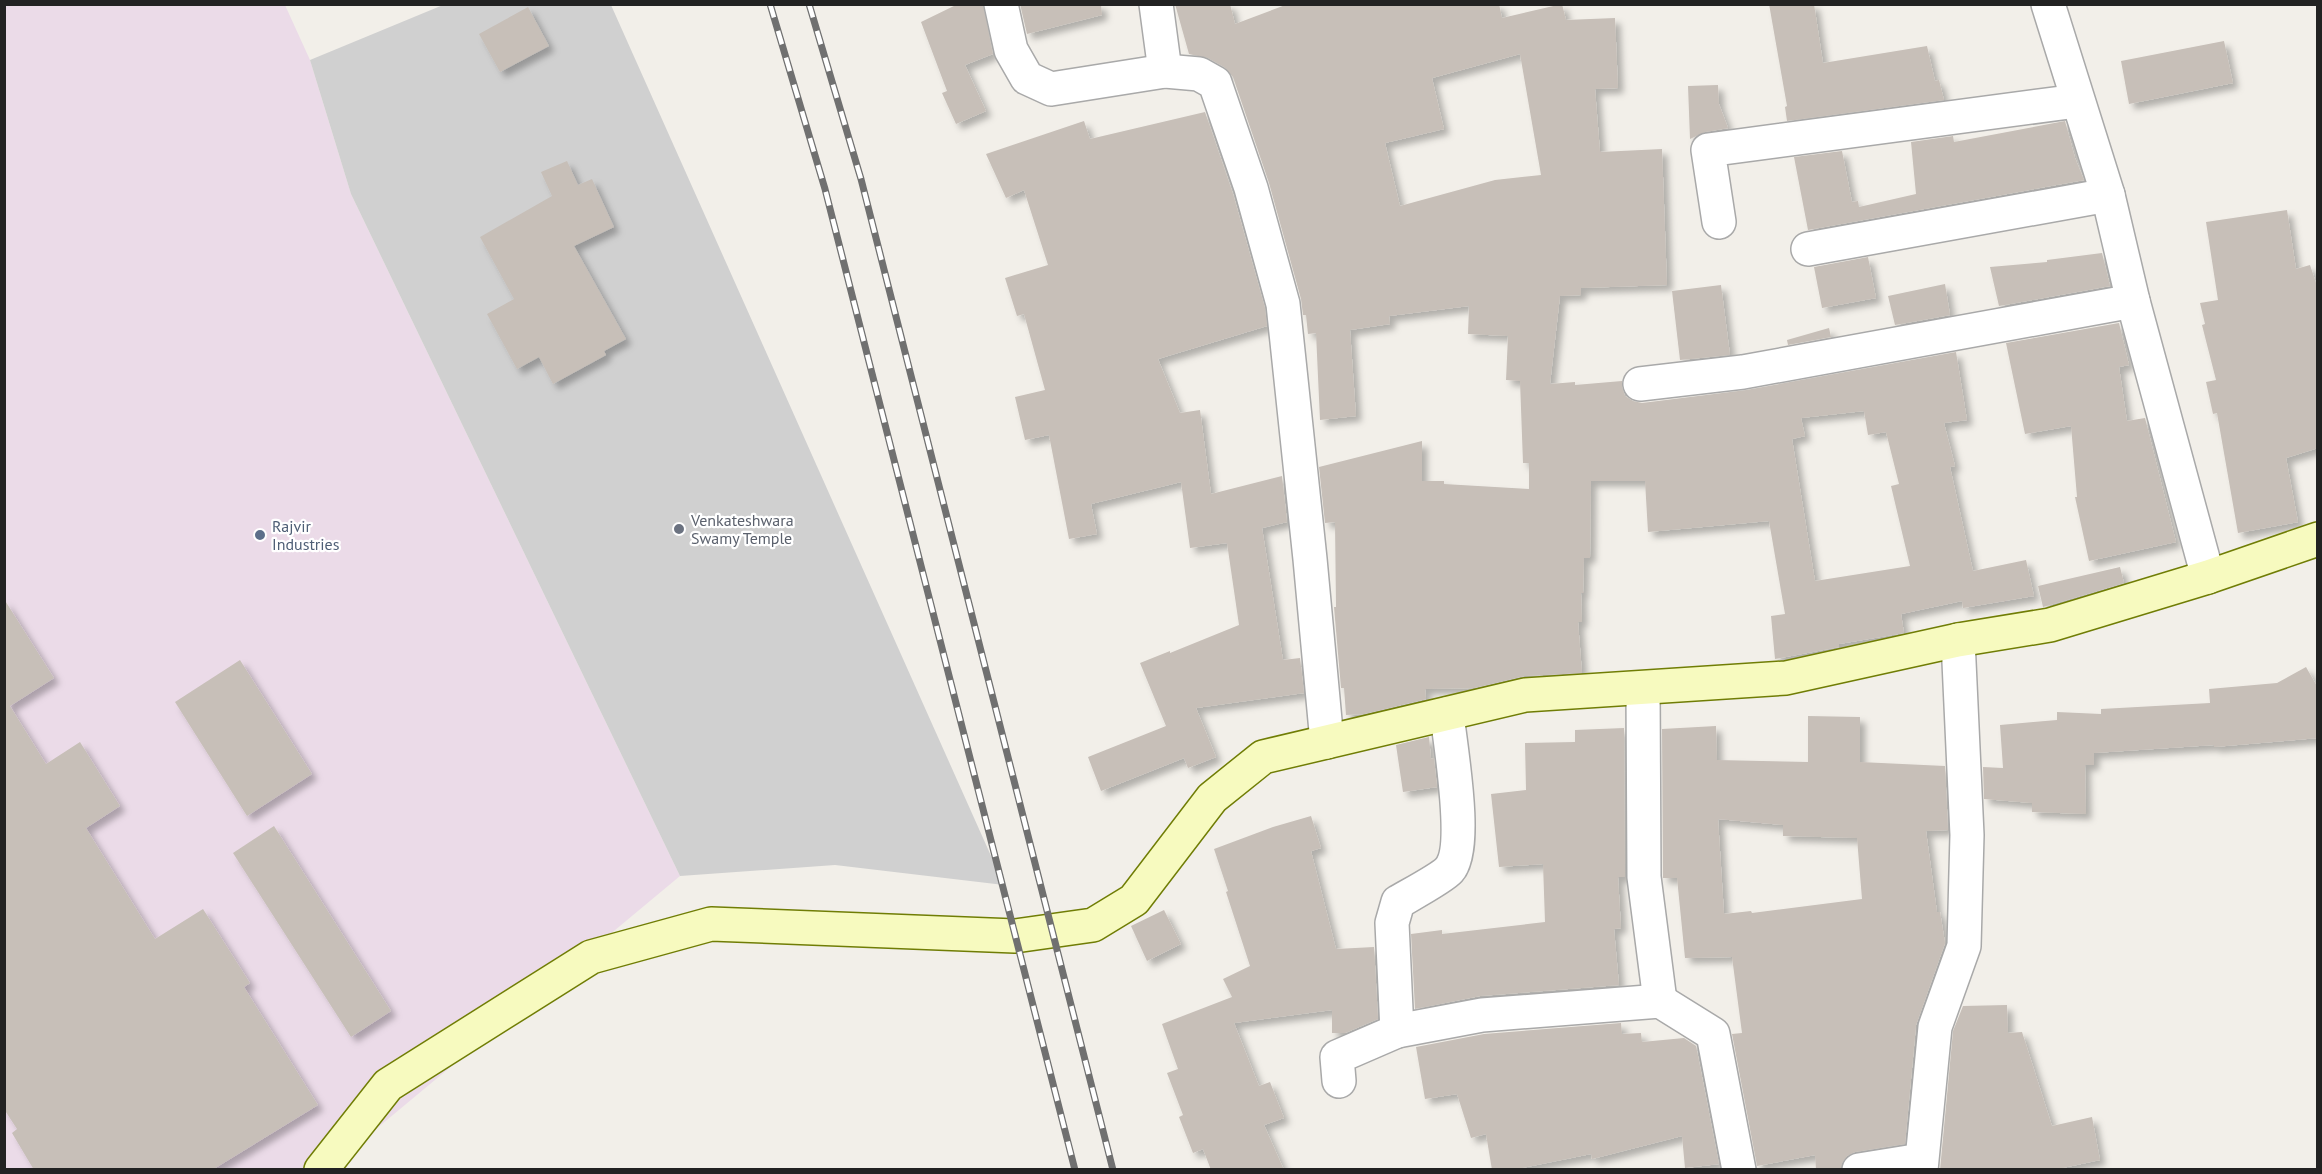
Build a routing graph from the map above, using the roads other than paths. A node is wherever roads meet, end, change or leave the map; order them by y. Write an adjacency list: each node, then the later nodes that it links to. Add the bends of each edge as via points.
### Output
1 (1001, 4): 4 (street, via 1011,50 1027,78 1051,89)
2 (1156, 4): 4 (street)
3 (2048, 4): 5 (street)
4 (1165, 71): 16 (street, via 1199,74 1215,83 1251,188 1283,304)
5 (2078, 101): 6 (street); 7 (street, via 1708,150)
6 (2108, 195): 8 (street); 9 (street)
7 (1719, 222)
8 (1808, 249)
9 (2133, 301): 10 (street, via 1743,372); 12 (street)
10 (1641, 384)
11 (2318, 539): 12 (street)
12 (2208, 577): 13 (street, via 2049,625)
13 (1958, 640): 14 (street, via 1786,678); 20 (street, via 1967,835 1964,946 1935,1027)
14 (1642, 688): 15 (street, via 1525,695); 17 (street, via 1644,877)
15 (1447, 714): 16 (street); 18 (street, via 1459,830 1456,856 1449,871 1398,902 1392,923)
16 (1327, 742): 21 (street, via 1263,757 1212,798 1134,900 1093,925 1015,936 711,924 591,957 388,1085)
17 (1660, 1001): 18 (street, via 1482,1015); 22 (street, via 1713,1034)
18 (1396, 1031): 19 (street, via 1337,1057)
19 (1339, 1081)
20 (1921, 1165): 23 (street)
21 (321, 1170)
22 (1739, 1170)
23 (1859, 1170)

